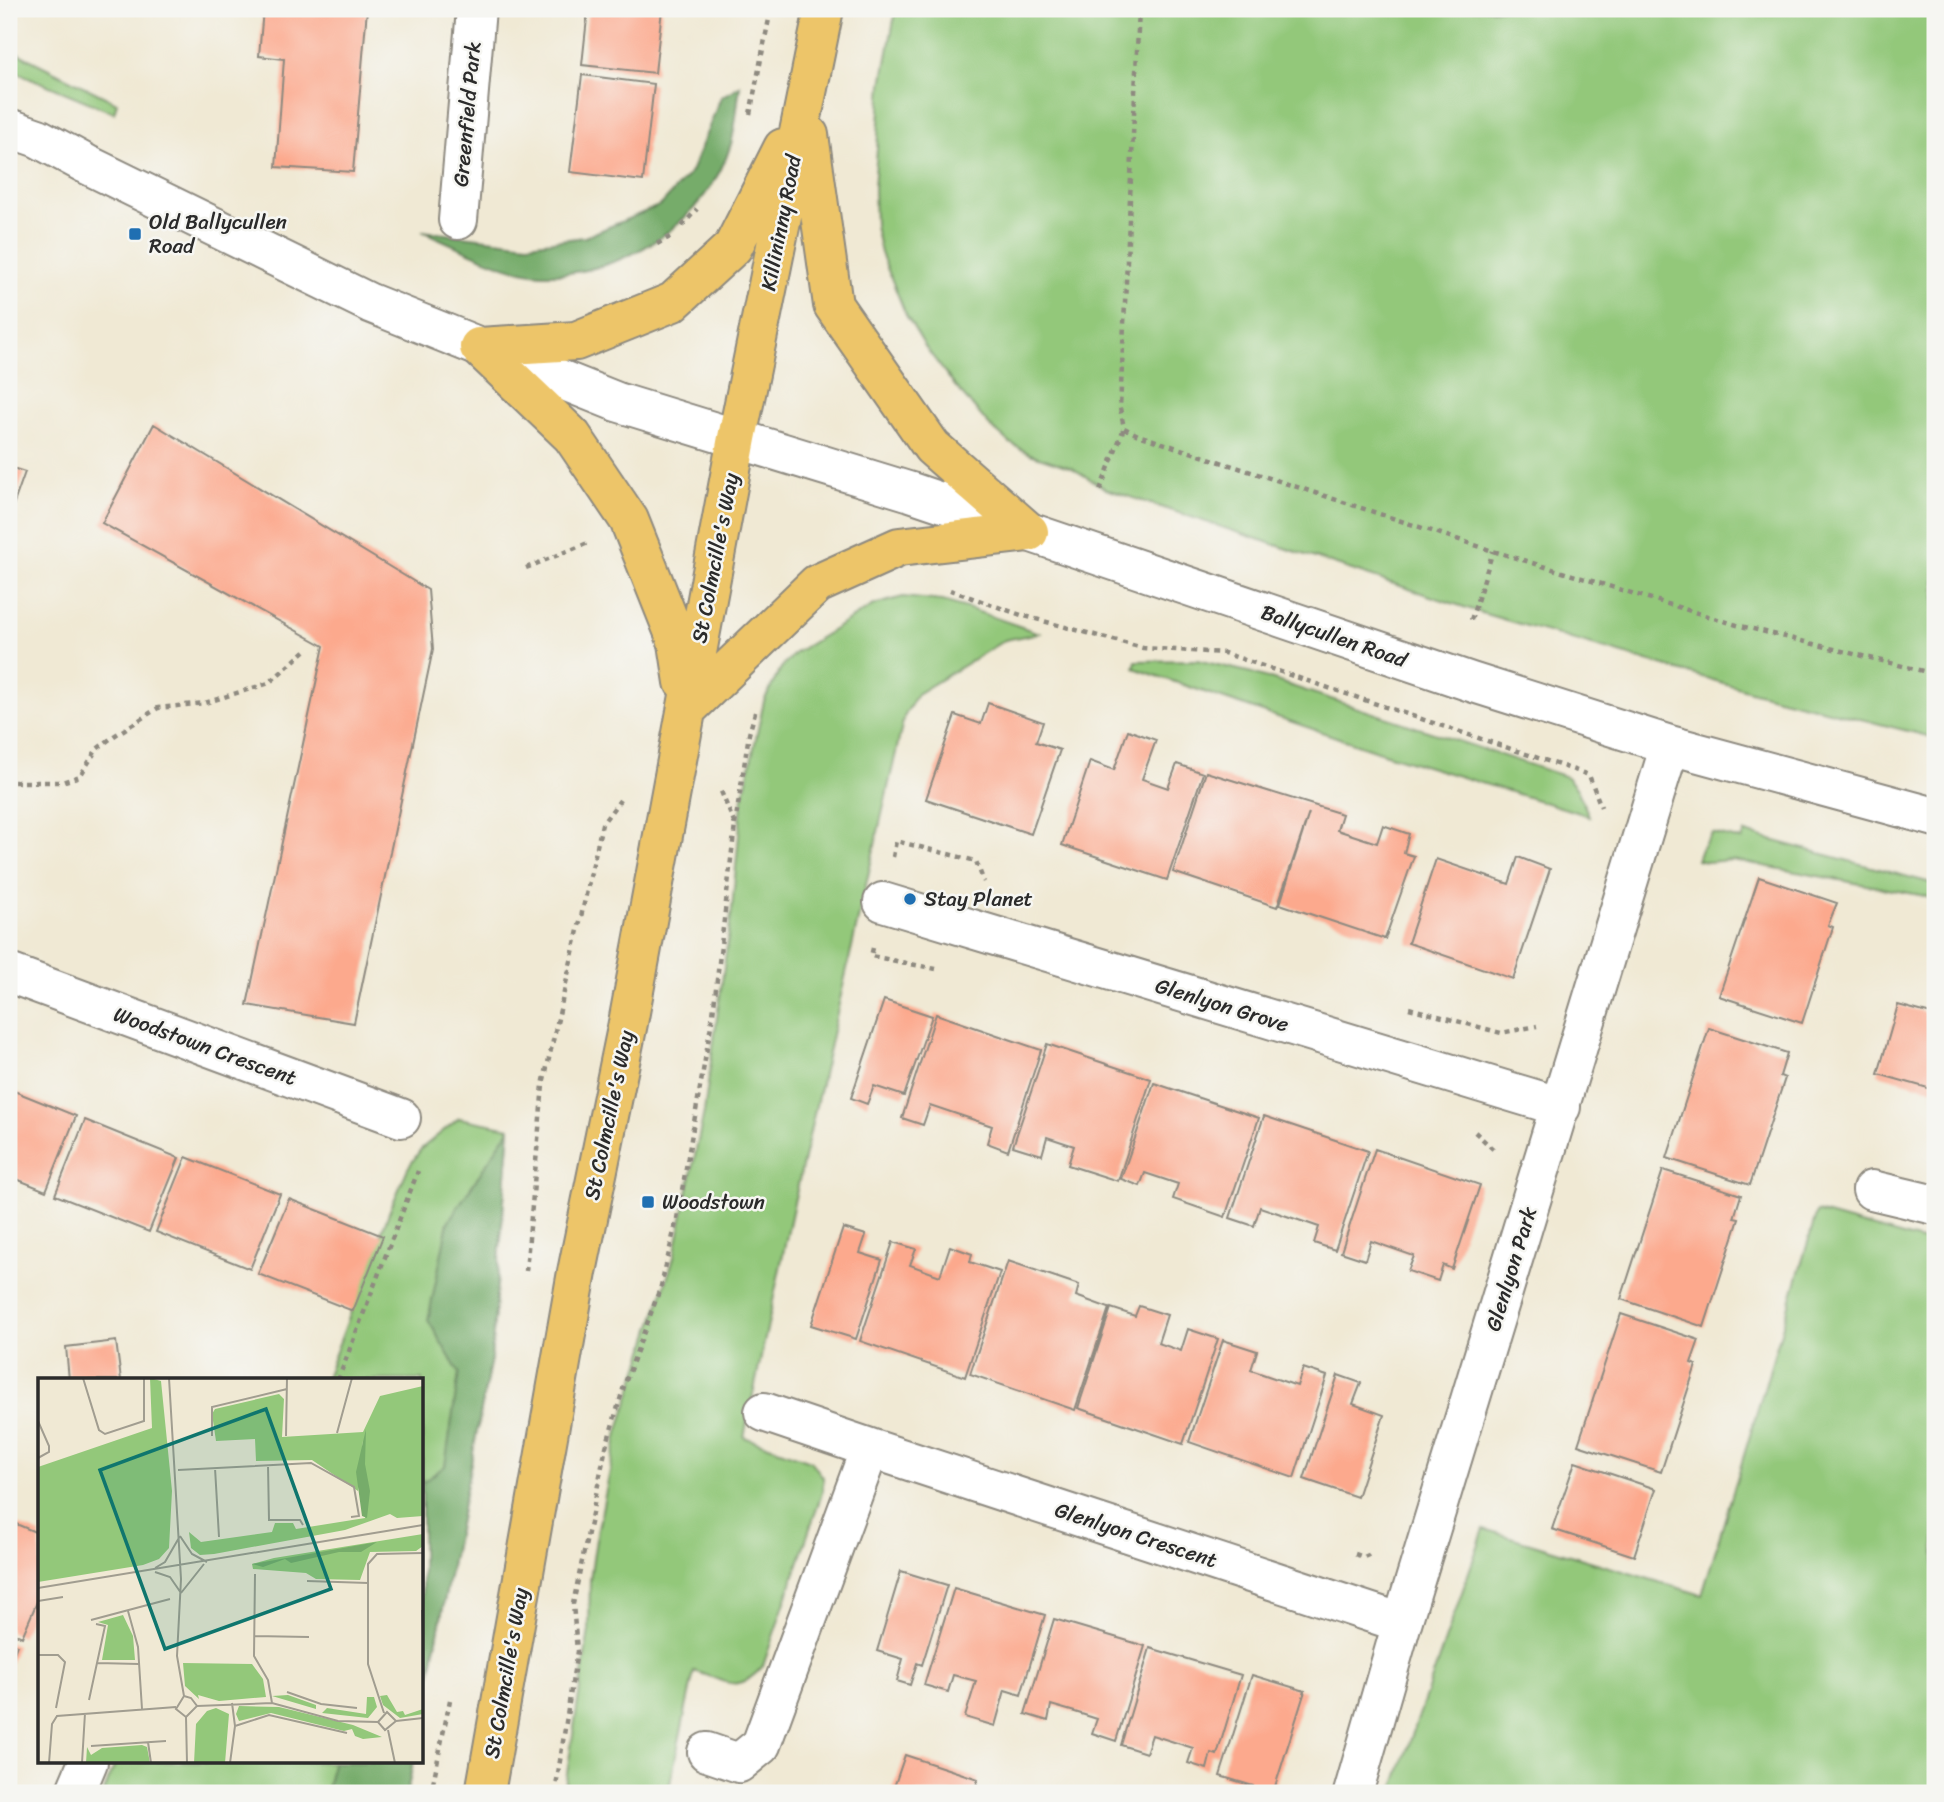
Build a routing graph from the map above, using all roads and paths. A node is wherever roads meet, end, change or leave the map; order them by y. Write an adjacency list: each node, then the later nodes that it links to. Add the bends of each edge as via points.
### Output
1 (476, 9): 9 (street, Greenfield Park)
2 (771, 9): 6 (path)
3 (824, 9): 5 (main road, Killininny Road)
4 (1139, 9): 12 (path, via 1121,408)
5 (804, 106): 11 (main road, via 733,247 673,302 576,341); 13 (main road, Killininny Road); 15 (main road, via 833,305 932,447)
6 (748, 126)
7 (9, 128): 11 (street, via 38,138 370,303)
8 (700, 206): 10 (path, via 674,235)
9 (458, 220)
10 (657, 244)
11 (479, 347): 13 (street, via 617,402); 22 (main road, via 572,436 629,520 678,643)
12 (1124, 428): 14 (path); 17 (path)
13 (737, 438): 15 (street, Ballycullen Road); 22 (main road, St Colmcille's Way)
14 (1100, 490)
15 (1029, 533): 22 (main road, via 899,547 817,584); 23 (street, Ballycullen Road)
16 (595, 540): 18 (path)
17 (1493, 551): 19 (path); 21 (path, via 1737,625)
18 (526, 568)
19 (1471, 620)
20 (307, 649): 24 (path, via 269,683 205,703 158,708 97,750 80,776 62,782)
21 (1935, 674)
22 (687, 709): 41 (main road, St Colmcille's Way, via 577,1272)
23 (1670, 745): 26 (street, Ballycullen Road); 29 (street, Glenlyon Park)
24 (14, 782)
25 (719, 786): 42 (path, via 735,825 713,1014 661,1286 606,1447 573,1604 577,1651)
26 (1935, 817)
27 (883, 902): 29 (street, Glenlyon Grove)
28 (9, 973): 30 (street, Woodstown Crescent)
29 (1561, 1107): 37 (street, Glenlyon Park)
30 (401, 1118)
31 (418, 1171): 34 (path)
32 (1872, 1190): 33 (street)
33 (1935, 1205)
34 (339, 1378)
35 (764, 1412): 36 (street, Glenlyon Crescent)
36 (870, 1448): 37 (street, Glenlyon Crescent); 38 (street, via 761,1745 739,1763)
37 (1402, 1623): 43 (street, Glenlyon Park)
38 (707, 1752)
39 (87, 1764): 40 (street)
40 (75, 1793)
41 (485, 1793)
42 (555, 1793)
43 (1353, 1793)

